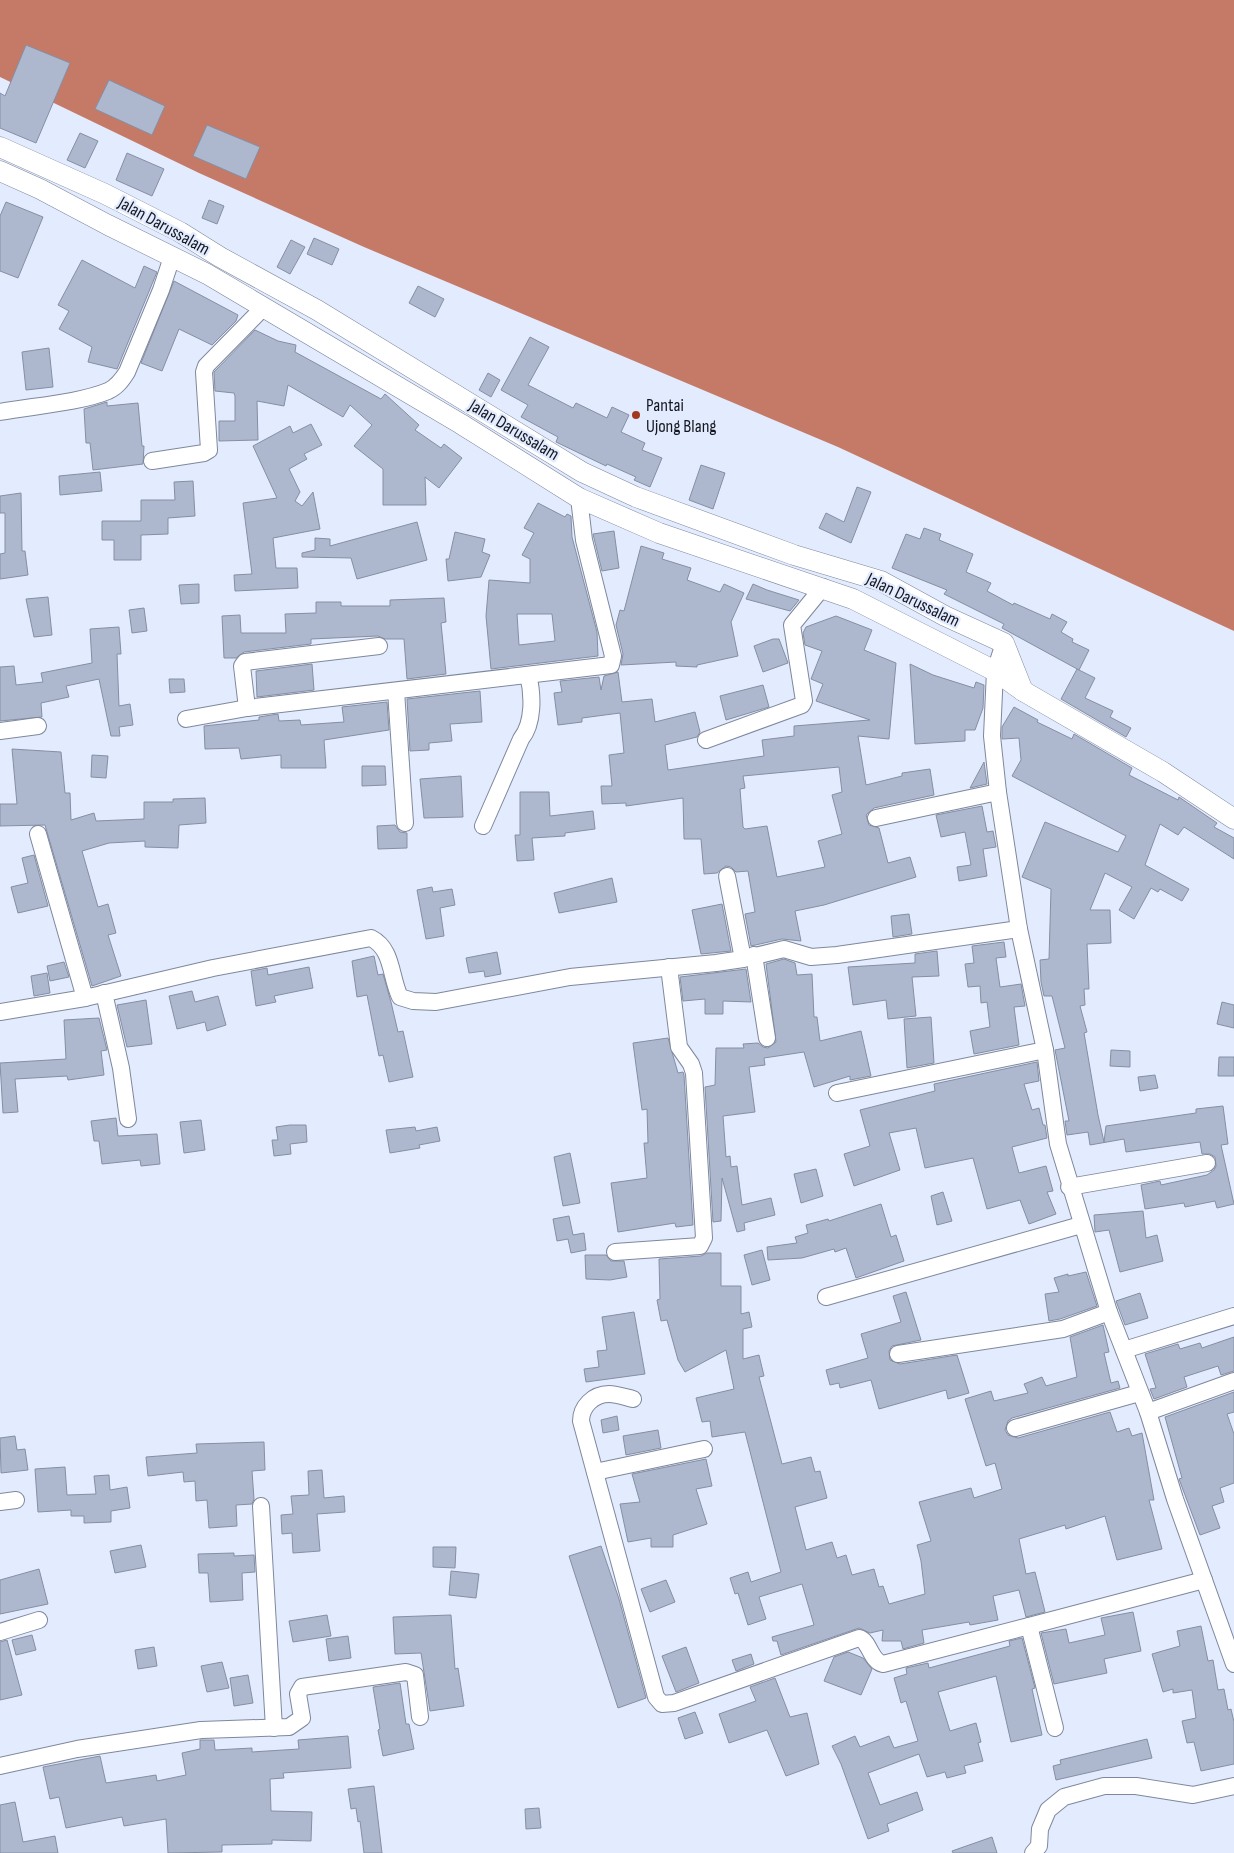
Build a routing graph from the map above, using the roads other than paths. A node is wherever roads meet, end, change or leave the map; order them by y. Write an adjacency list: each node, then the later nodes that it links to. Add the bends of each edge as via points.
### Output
1 (0, 147): 9 (street, Jalan Darussalam, via 180,232 317,310 582,472 636,497 794,555 881,581)
2 (0, 171): 3 (street, Jalan Darussalam)
3 (172, 257): 4 (street, Jalan Darussalam); 5 (street, via 128,372 120,382 91,396)
4 (264, 307): 6 (street, via 206,366 209,450); 7 (street, Jalan Darussalam)
5 (0, 412)
6 (152, 461)
7 (579, 498): 8 (street, Jalan Darussalam, via 667,536); 12 (street, via 584,540 612,662 606,667)
8 (823, 587): 11 (street, Jalan Darussalam); 19 (street, via 792,625 802,704)
9 (1004, 643): 11 (street); 14 (street)
10 (379, 646): 15 (street, via 245,662 242,666)
11 (995, 671): 14 (street, Jalan Darussalam); 20 (street, via 992,736)
12 (528, 675): 13 (street); 24 (street, via 531,704 526,734)
13 (396, 691): 15 (street); 23 (street)
14 (1023, 691): 22 (street, Jalan Darussalam, via 1163,772)
15 (247, 708): 16 (street)
16 (186, 719)
17 (38, 726): 18 (street)
18 (0, 731)
19 (706, 740)
20 (998, 792): 21 (street); 27 (street)
21 (876, 818)
22 (1234, 819)
23 (405, 824)
24 (483, 826)
25 (38, 834): 31 (street)
26 (727, 876): 28 (street)
27 (1018, 929): 28 (street, via 837,955 811,957 784,949); 34 (street)
28 (749, 957): 29 (street); 33 (street)
29 (669, 968): 30 (street, via 570,977 436,1002 413,1001 400,997 384,948 371,938); 40 (street, via 679,1047 694,1073 704,1238 700,1246)
30 (104, 993): 31 (street); 36 (street, via 121,1068)
31 (84, 998): 32 (street)
32 (0, 1012)
33 (766, 1038)
34 (1045, 1050): 35 (street); 38 (street, via 1058,1144)
35 (837, 1093)
36 (128, 1119)
37 (1207, 1163): 38 (street)
38 (1069, 1187): 39 (street)
39 (1081, 1225): 41 (street); 42 (street)
40 (614, 1252)
41 (826, 1297)
42 (1109, 1312): 44 (street); 45 (street, via 1063,1329)
43 (1234, 1316): 44 (street)
44 (1124, 1350): 47 (street)
45 (898, 1354)
46 (1234, 1382): 49 (street)
47 (1139, 1393): 49 (street); 50 (street)
48 (633, 1399): 52 (street, via 610,1394 598,1396 581,1413)
49 (1148, 1412): 54 (street)
50 (1015, 1428)
51 (704, 1449): 52 (street)
52 (595, 1472): 56 (street, via 656,1697 662,1704 674,1703 859,1638 883,1664)
53 (261, 1506): 60 (street)
54 (1204, 1580): 56 (street); 58 (street)
55 (39, 1620): 57 (street)
56 (1029, 1626): 61 (street)
57 (0, 1632)
58 (1234, 1664)
59 (420, 1716): 60 (street, via 415,1675 406,1672 306,1685 298,1694 302,1718 289,1728)
60 (274, 1728): 62 (street, via 201,1730)
61 (1055, 1728)
62 (0, 1766)
63 (1234, 1786): 64 (street, via 1193,1795 1136,1786 1104,1786 1064,1796 1048,1810 1040,1829 1039,1846)
64 (1033, 1853)

